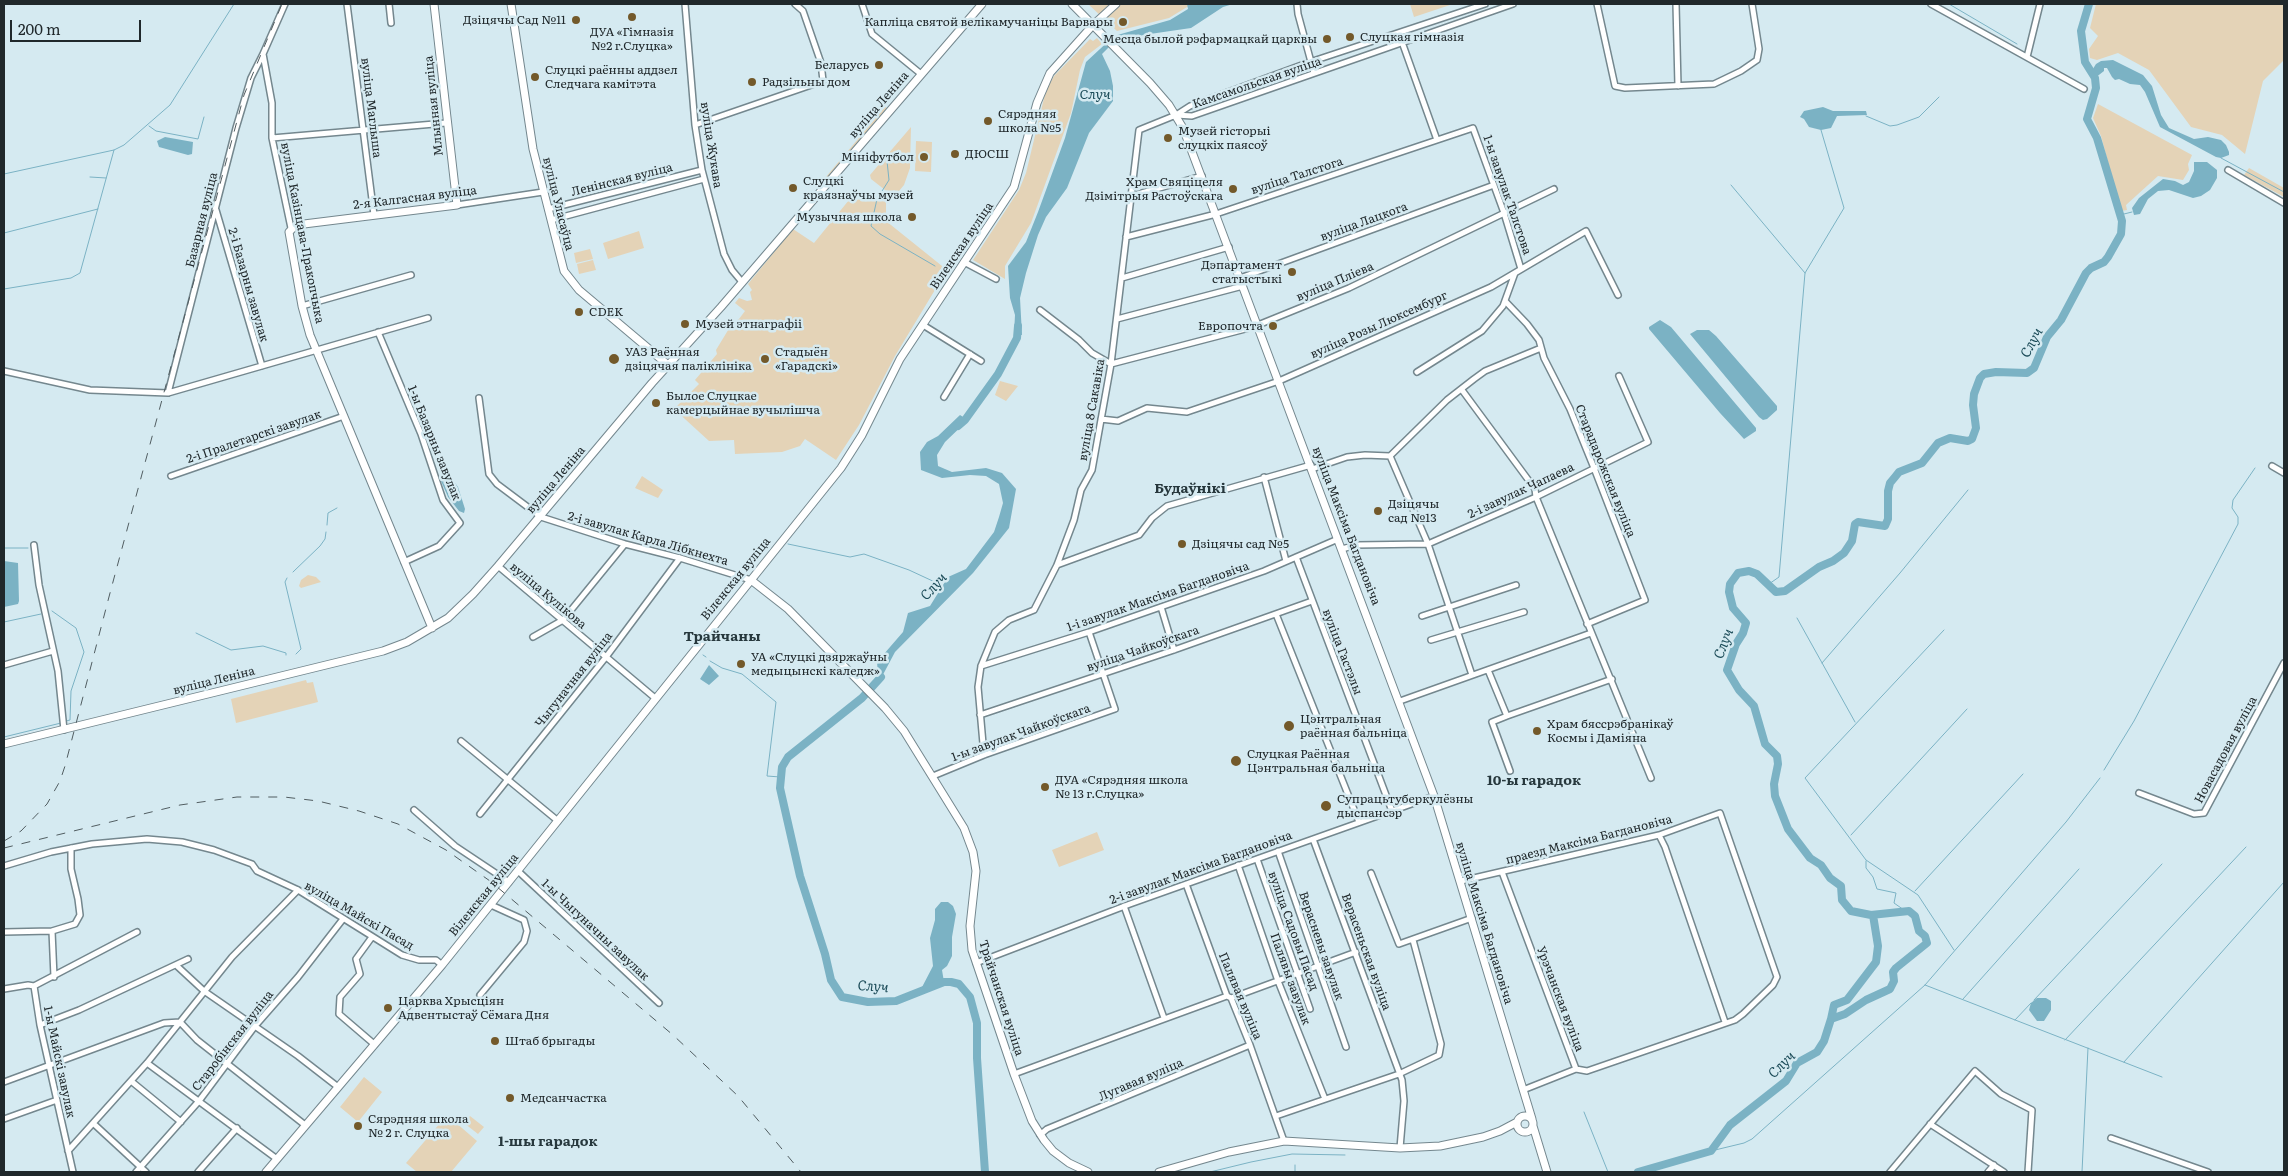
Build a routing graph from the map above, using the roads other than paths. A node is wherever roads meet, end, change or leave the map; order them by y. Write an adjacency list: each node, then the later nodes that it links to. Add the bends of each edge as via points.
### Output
1 (285, 4): 23 (street)
2 (347, 4): 34 (street, вуліца Маглыша)
3 (389, 4): 20 (street)
4 (434, 4): 31 (main road, Млынная вуліца)
5 (511, 4): 43 (main road, вуліца Уласаўца, via 533,149)
6 (685, 4): 32 (street, вуліца Жукава)
7 (795, 4): 32 (street, via 804,16 822,68 823,81)
8 (862, 4): 27 (street, via 872,34)
9 (982, 4): 27 (main road, вуліца Леніна)
10 (1072, 4): 21 (main road, вуліца Максіма Багдановіча)
11 (1116, 4): 21 (main road, Віленская вуліца)
12 (1297, 4): 25 (street)
13 (1485, 4): 25 (street, Камсамольская вуліца)
14 (1513, 4): 22 (street, Камсамольская вуліца)
15 (1598, 4): 28 (street, via 1615,86)
16 (1676, 4): 28 (street)
17 (1752, 4): 28 (street, via 1759,49 1757,60 1714,84)
18 (1931, 4): 24 (street)
19 (2040, 4): 24 (street)
20 (391, 24)
21 (1093, 25): 30 (main road, вуліца Максіма Багдановіча, via 1150,83); 56 (main road, Віленская вуліца, via 1046,80 1036,103 1014,187)
22 (1402, 42): 26 (street, Камсамольская вуліца); 36 (street)
23 (263, 54): 35 (street, вуліца Казінцава-Пракопчыка, via 272,103); 47 (street, Базарная вуліца, via 251,78)
24 (2027, 57): 29 (street)
25 (1310, 62): 26 (street); 30 (street, Камсамольская вуліца, via 1190,106)
26 (1314, 73): 30 (street, Камсамольская вуліца, via 1192,116)
27 (921, 74): 61 (main road, вуліца Леніна)
28 (1678, 86)
29 (2084, 89)
30 (1176, 116): 39 (main road, вуліца Максіма Багдановіча, via 1184,128); 44 (street, вуліца 8 Сакавіка, via 1139,130)
31 (446, 123): 34 (street); 46 (main road, Млынная вуліца)
32 (695, 125): 37 (street, вуліца Жукава)
33 (1473, 128): 36 (street, вуліца Талстога); 41 (street, 1-ы завулак Талстова)
34 (364, 131): 35 (street); 51 (street, вуліца Маглыша)
35 (272, 138): 53 (street, вуліца Казінцава-Пракопчыка)
36 (1437, 140): 50 (street, вуліца Талстога)
37 (702, 170): 40 (street, вуліца Жукава); 48 (street, Ленінская вуліца)
38 (2228, 170): 45 (street)
39 (1202, 176): 44 (street); 50 (main road, вуліца Максіма Багдановіча)
40 (704, 179): 52 (street, Ленінская вуліца); 61 (street, вуліца Жукава, via 724,254)
41 (1494, 185): 49 (street, 1-ы завулак Талстова); 62 (street, вуліца Лацкога)
42 (1554, 189): 49 (street, вуліца Пліева)
43 (543, 192): 46 (street, 2-я Калгасная вуліца); 48 (main road, вуліца Уласаўца)
44 (1131, 196): 54 (street, вуліца 8 Сакавіка)
45 (2284, 203)
46 (457, 205): 51 (main road, 2-я Калгасная вуліца)
47 (216, 209): 78 (street, 2-і Базарны завулак); 84 (street, Базарная вуліца)
48 (548, 209): 52 (main road, вуліца Уласаўца)
49 (1504, 213): 57 (street, 1-ы завулак Талстова); 70 (street, вуліца Пліева, via 1349,288)
50 (1216, 214): 54 (street, вуліца Талстога); 55 (main road, вуліца Максіма Багдановіча)
51 (374, 215): 53 (main road, 2-я Калгасная вуліца)
52 (551, 220): 77 (main road, вуліца Уласаўца, via 567,276 579,290)
53 (291, 228): 65 (main road, вуліца Казінцава-Пракопчыка)
54 (1126, 236): 59 (street, вуліца 8 Сакавіка)
55 (1229, 247): 59 (street); 62 (main road, вуліца Максіма Багдановіча)
56 (964, 262): 60 (street); 69 (main road, Віленская вуліца)
57 (1518, 270): 63 (street, вуліца Розы Люксембург, via 1586,230); 64 (street, 1-ы завулак Талстова); 82 (street, вуліца Розы Люксембург, via 1491,287)
58 (411, 275): 65 (street)
59 (1122, 278): 68 (street, вуліца 8 Сакавіка)
60 (996, 279)
61 (742, 282): 77 (main road, вуліца Леніна)
62 (1241, 282): 68 (street, вуліца Лацкога); 70 (main road, вуліца Максіма Багдановіча)
63 (1618, 295)
64 (1505, 301): 72 (street, Старадарожская вуліца, via 1527,324); 80 (street, 1-ы завулак Талстова, via 1482,331)
65 (302, 306): 73 (main road, вуліца Казінцава-Пракопчыка)
66 (1040, 310): 76 (street, via 1092,353)
67 (428, 318): 71 (street)
68 (1117, 319): 76 (street, вуліца 8 Сакавіка)
69 (923, 325): 74 (street); 109 (main road, Віленская вуліца, via 900,359 853,451)
70 (1258, 325): 76 (street, вуліца Пліева); 82 (main road, вуліца Максіма Багдановіча)
71 (378, 332): 73 (street); 106 (street, 1-ы Базарны завулак, via 421,434 444,500 460,523 439,546)
72 (1541, 348): 83 (street, via 1485,371); 92 (street, Старадарожская вуліца)
73 (316, 351): 78 (street); 87 (main road, вуліца Казінцава-Пракопчыка)
74 (970, 354): 75 (street); 85 (street)
75 (981, 361)
76 (1112, 364): 88 (street, вуліца 8 Сакавіка)
77 (668, 365): 97 (main road, вуліца Леніна)
78 (262, 366): 84 (street)
79 (4, 371): 84 (street, via 90,390)
80 (1417, 372)
81 (1619, 376): 92 (street, 2-і завулак Чапаева, via 1648,442)
82 (1279, 381): 88 (street, вуліца Розы Люксембург, via 1187,412 1147,408 1118,421); 91 (main road, вуліца Максіма Багдановіча)
83 (1462, 390): 89 (street, via 1447,400); 96 (street, via 1536,489)
84 (168, 393)
85 (944, 397)
86 (479, 398): 97 (street, via 490,474 506,491)
87 (344, 416): 94 (street, 2-і Пралетарскі завулак); 106 (main road, вуліца Казінцава-Пракопчыка)
88 (1101, 419): 107 (street, вуліца 8 Сакавіка, via 1092,470 1081,490)
89 (1390, 456): 91 (street, via 1365,455); 100 (street)
90 (2272, 466): 93 (street)
91 (1311, 467): 95 (street); 98 (main road, вуліца Максіма Багдановіча)
92 (1594, 468): 96 (street, 2-і завулак Чапаева); 118 (street, Старадарожская вуліца, via 1645,600)
93 (2284, 472)
94 (171, 476)
95 (1264, 477): 105 (street); 107 (street, via 1167,506 1139,535)
96 (1536, 497): 100 (street, 2-і завулак Чапаева); 118 (street)
97 (541, 517): 99 (street, 2-і завулак Карла Лібкнехта); 108 (main road, вуліца Леніна)
98 (1338, 539): 102 (main road, вуліца Максіма Багдановіча); 103 (street, 1-і завулак Максіма Багдановіча)
99 (625, 544): 104 (street, 2-і завулак Карла Лібкнехта); 117 (street)
100 (1428, 544): 102 (street, 2-і завулак Чапаева, via 1356,545); 113 (street)
101 (34, 545): 126 (street)
102 (1342, 549): 136 (main road, вуліца Максіма Багдановіча)
103 (1296, 557): 105 (street, 1-і завулак Максіма Багдановіча); 111 (street, вуліца Гастэлы)
104 (680, 558): 109 (street, 2-і завулак Карла Лібкнехта); 127 (street, Чыгуначная вуліца)
105 (1286, 561): 112 (street, 1-і завулак Максіма Багдановіча)
106 (404, 562): 119 (main road, вуліца Казінцава-Пракопчыка)
107 (1057, 565): 130 (street, вуліца 8 Сакавіка, via 1034,610 1009,620 995,632)
108 (498, 566): 117 (street, вуліца Кулікова); 119 (main road, вуліца Леніна, via 460,607)
109 (751, 580): 135 (main road, Віленская вуліца); 144 (main road, Трайчанская вуліца, via 788,610 884,707)
110 (1516, 584): 113 (street)
111 (1312, 601): 115 (street, вуліца Чайкоўскага); 150 (street, вуліца Гастэлы)
112 (1161, 607): 120 (street, 1-і завулак Максіма Багдановіча); 125 (street)
113 (1449, 608): 116 (street); 121 (street)
114 (1524, 612): 121 (street)
115 (1276, 614): 125 (street, вуліца Чайкоўскага); 154 (street)
116 (1422, 616)
117 (563, 620): 123 (street); 127 (street, вуліца Кулікова)
118 (1587, 624): 122 (street)
119 (432, 628): 139 (main road, вуліца Леніна, via 383,651)
120 (1089, 632): 130 (street, 1-і завулак Максіма Багдановіча); 132 (street)
121 (1457, 633): 124 (street); 133 (street)
122 (1591, 633): 131 (street); 134 (street)
123 (533, 637)
124 (1431, 640)
125 (1174, 650): 132 (street, вуліца Чайкоўскага)
126 (53, 651): 129 (street); 139 (street)
127 (606, 657): 135 (street, вуліца Кулікова); 146 (street, Чыгуначная вуліца)
128 (2284, 663): 147 (street, Новасадовая вуліца, via 2204,812 2194,814)
129 (4, 665)
130 (981, 666): 137 (street, вуліца 8 Сакавіка, via 978,687)
131 (1488, 670): 133 (street); 138 (street)
132 (1103, 674): 137 (street, вуліца Чайкоўскага); 142 (street, 1-ы завулак Чайкоўскага, via 1115,710)
133 (1472, 675): 136 (street)
134 (1612, 679): 138 (street); 145 (street)
135 (655, 698): 153 (main road, Віленская вуліца)
136 (1400, 701): 148 (main road, вуліца Максіма Багдановіча)
137 (980, 715): 142 (street, вуліца 8 Сакавіка)
138 (1507, 716): 143 (street, via 1492,722)
139 (64, 730): 141 (main road, вуліца Леніна)
140 (461, 741): 146 (street)
141 (4, 744)
142 (984, 755): 144 (street, 1-ы завулак Чайкоўскага)
143 (1510, 771)
144 (933, 776): 180 (main road, Трайчанская вуліца, via 964,828 973,852 976,879 970,932)
145 (1651, 778)
146 (508, 779): 152 (street, Чыгуначная вуліца); 153 (street)
147 (2139, 793)
148 (1434, 796): 150 (street, 2-і завулак Максіма Багдановіча); 165 (main road, вуліца Максіма Багдановіча)
149 (414, 810): 166 (street, via 455,846)
150 (1392, 811): 154 (street, 2-і завулак Максіма Багдановіча)
151 (1720, 813): 155 (street, праезд Максіма Багдановіча); 196 (street, Урэчанская вуліца, via 1777,977 1767,993 1743,1014)
152 (480, 814)
153 (558, 821): 162 (main road, Віленская вуліца)
154 (1359, 822): 156 (street, 2-і завулак Максіма Багдановіча)
155 (1659, 836): 163 (street, праезд Максіма Багдановіча); 196 (street, via 1666,847)
156 (1313, 838): 158 (street, 2-і завулак Максіма Багдановіча); 178 (street, Верасеньская вуліца)
157 (71, 848): 161 (street); 168 (street, via 133,840 182,842 252,864 257,871); 174 (street, via 70,869 80,915 75,924)
158 (1278, 851): 159 (street, 2-і завулак Максіма Багдановіча); 183 (street, Верасневы завулак)
159 (1257, 859): 160 (street, 2-і завулак Максіма Багдановіча); 184 (street, вуліца Садовы Пасад)
160 (1238, 865): 167 (street, 2-і завулак Максіма Багдановіча); 186 (street, Палявы завулак)
161 (4, 866)
162 (518, 871): 166 (main road, Віленская вуліца); 192 (street, 1-ы Чыгуначны завулак)
163 (1502, 872): 165 (street, праезд Максіма Багдановіча); 205 (street, Урэчанская вуліца)
164 (1371, 873): 177 (street, via 1399,944)
165 (1461, 881): 171 (main road, вуліца Максіма Багдановіча)
166 (509, 882): 169 (main road, Віленская вуліца)
167 (1186, 884): 170 (street, 2-і завулак Максіма Багдановіча); 191 (street, Палявая вуліца)
168 (298, 890): 172 (street, вуліца Майскі Пасад); 189 (street, вуліца Майскі Пасад)
169 (490, 905): 181 (main road, Віленская вуліца); 190 (street, via 524,920 527,931 524,942)
170 (1124, 906): 180 (street, 2-і завулак Максіма Багдановіча); 194 (street)
171 (1472, 918): 177 (street); 211 (main road, вуліца Максіма Багдановіча)
172 (343, 919): 176 (street, вуліца Майскі Пасад); 198 (street, Старобінская вуліца)
173 (4, 932): 174 (street)
174 (52, 932): 185 (street)
175 (137, 932): 185 (street)
176 (372, 937): 181 (street, вуліца Майскі Пасад, via 402,955 436,960); 199 (street, via 356,959 360,974 340,997 339,1014)
177 (1413, 940): 207 (street, via 1442,1049 1434,1059)
178 (1356, 952): 183 (street); 207 (street, Верасеньская вуліца)
179 (188, 959): 182 (street)
180 (976, 963): 206 (main road, Трайчанская вуліца)
181 (442, 965): 199 (main road, Віленская вуліца)
182 (177, 966): 189 (street); 197 (street)
183 (1317, 967): 184 (street); 201 (street, Верасневы завулак)
184 (1298, 974): 186 (street); 193 (street, вуліца Садовы Пасад)
185 (54, 977): 187 (street)
186 (1278, 981): 191 (street); 212 (street, Палявы завулак)
187 (34, 986): 188 (street); 197 (street, 1-ы Майскі завулак)
188 (4, 989)
189 (204, 991): 195 (street, вуліца Майскі Пасад); 198 (street)
190 (480, 995)
191 (1229, 997): 194 (street); 200 (street, Палявая вуліца)
192 (659, 1003)
193 (1310, 1009)
194 (1164, 1018): 206 (street)
195 (180, 1022): 202 (street, вуліца Майскі Пасад); 203 (street); 204 (street, via 164,1023)
196 (1725, 1022): 205 (street, Урэчанская вуліца, via 1588,1071)
197 (40, 1025): 204 (street, 1-ы Майскі завулак)
198 (255, 1026): 203 (street, Старобінская вуліца); 210 (street)
199 (374, 1044): 210 (main road, Віленская вуліца)
200 (1250, 1045): 215 (street, Палявая вуліца); 226 (street, Лугавая вуліца)
201 (1346, 1048)
202 (147, 1064): 208 (street, вуліца Майскі Пасад); 214 (street)
203 (227, 1064): 214 (street, Старобінская вуліца); 222 (street)
204 (49, 1066): 209 (street); 213 (street, 1-ы Майскі завулак)
205 (1576, 1069): 211 (street)
206 (1014, 1074): 226 (main road, Трайчанская вуліца)
207 (1399, 1074): 212 (street); 229 (street, Верасеньская вуліца, via 1404,1092)
208 (131, 1081): 218 (street); 220 (street, вуліца Майскі Пасад)
209 (4, 1082)
210 (338, 1087): 222 (main road, Віленская вуліца)
211 (1524, 1093): 217 (main road, вуліца Максіма Багдановіча); 219 (main road, вуліца Максіма Багдановіча)
212 (1325, 1099): 215 (street)
213 (57, 1100): 216 (street); 230 (street, 1-ы Майскі завулак)
214 (199, 1101): 218 (street, Старобінская вуліца); 223 (street)
215 (1276, 1116): 228 (street, Палявая вуліца)
216 (4, 1119)
217 (1518, 1120): 219 (main road, via 1526,1116); 224 (main road); 225 (main road)
218 (181, 1122): 234 (street, Старобінская вуліца)
219 (1533, 1122): 225 (main road, via 1529,1132); 231 (main road, вуліца Максіма Багдановіча)
220 (94, 1124): 230 (street, вуліца Майскі Пасад); 234 (street)
221 (1930, 1124): 233 (street); 242 (street); 245 (street, via 1974,1071 2001,1094 2032,1110)
222 (305, 1125): 232 (main road, Віленская вуліца)
223 (237, 1128): 232 (street); 237 (street)
224 (1500, 1131): 225 (main road); 229 (main road, via 1440,1146)
225 (1521, 1132): 231 (main road)
226 (1040, 1134): 239 (main road, Трайчанская вуліца, via 1069,1163)
227 (2111, 1138): 246 (street)
228 (1284, 1142): 229 (main road); 240 (main road, via 1229,1152)
229 (1400, 1148)
230 (68, 1151): 235 (street, 1-ы Майскі завулак)
231 (1542, 1151): 241 (main road, вуліца Максіма Багдановіча)
232 (277, 1159): 238 (main road, Віленская вуліца)
233 (1994, 1165): 243 (street); 244 (street)
234 (138, 1170): 236 (street)
235 (73, 1172)
236 (146, 1172)
237 (198, 1172)
238 (266, 1172)
239 (1088, 1172)
240 (1159, 1172)
241 (1547, 1172)
242 (1890, 1172)
243 (1988, 1172)
244 (2004, 1172)
245 (2028, 1172)
246 (2208, 1172)

